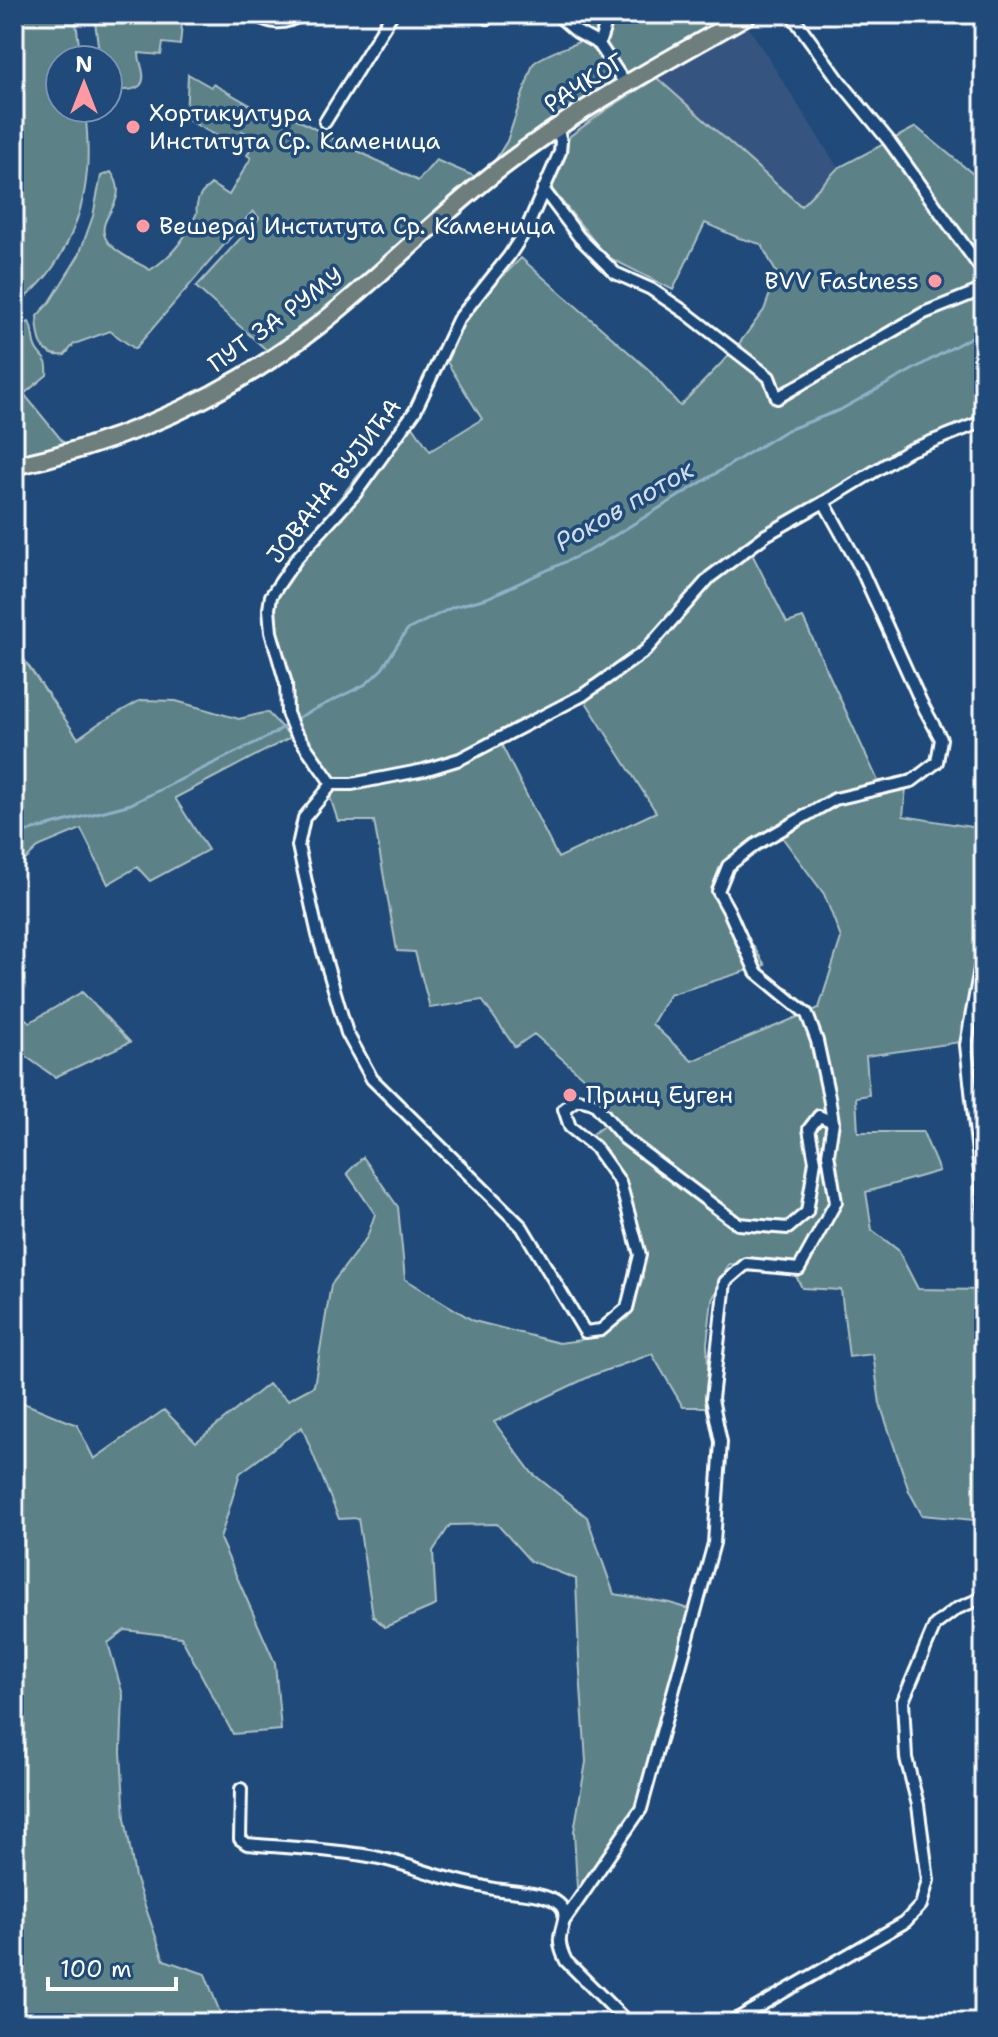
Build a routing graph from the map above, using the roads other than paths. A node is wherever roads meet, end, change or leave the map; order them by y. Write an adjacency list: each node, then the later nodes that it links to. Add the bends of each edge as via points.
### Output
1 (251, 14): 2 (street, via 281,23)
2 (302, 14)
3 (392, 14): 10 (street)
4 (556, 14): 8 (street)
5 (609, 14): 8 (street)
6 (749, 14): 9 (main road, РАЧКОГ)
7 (791, 14): 14 (street)
8 (599, 44): 9 (street)
9 (626, 85): 11 (main road, РАЧКОГ)
10 (325, 122)
11 (557, 128): 12 (main road, РАЧКОГ); 13 (street, ЈОВАНА ВУЈИЋА, via 560,152)
12 (491, 176): 17 (main road, ПУТ ЗА РУМУ, via 320,325 260,367 165,418 102,443)
13 (543, 189): 15 (street, via 615,273 685,312 769,377 777,398 924,313); 19 (street, ЈОВАНА ВУЈИЋА, via 509,256 458,320 415,411 271,596 271,632 286,684 287,713)
14 (984, 273)
15 (984, 289)
16 (984, 421): 18 (street, via 908,451)
17 (14, 466)
18 (824, 502): 19 (street, via 766,535 710,577 645,651 583,695 460,759); 21 (street, via 941,739 937,762 912,781 835,799 728,866 718,891 756,972 807,1014)
19 (332, 784): 21 (street, via 304,818 298,846 347,1033 372,1079 522,1227 585,1332 601,1330 627,1308 640,1255 620,1182 595,1147 570,1127 564,1109 577,1099 594,1103 624,1138 738,1224 788,1228 807,1212 815,1161 809,1129 819,1116)
20 (984, 947): 22 (street, via 966,1045)
21 (833, 1122): 25 (street, via 828,1154 836,1202 799,1269 746,1264 725,1282 712,1399 721,1442 714,1543 641,1809)
22 (984, 1208)
23 (984, 1597): 27 (street, via 935,1625 903,1701 906,1758 928,1880 921,1905 905,1922)
24 (241, 1789): 25 (street, via 240,1839 247,1844 370,1856 539,1896 561,1905)
25 (564, 1921): 26 (street, via 560,1938 566,1961)
26 (628, 2023)
27 (730, 2023)

